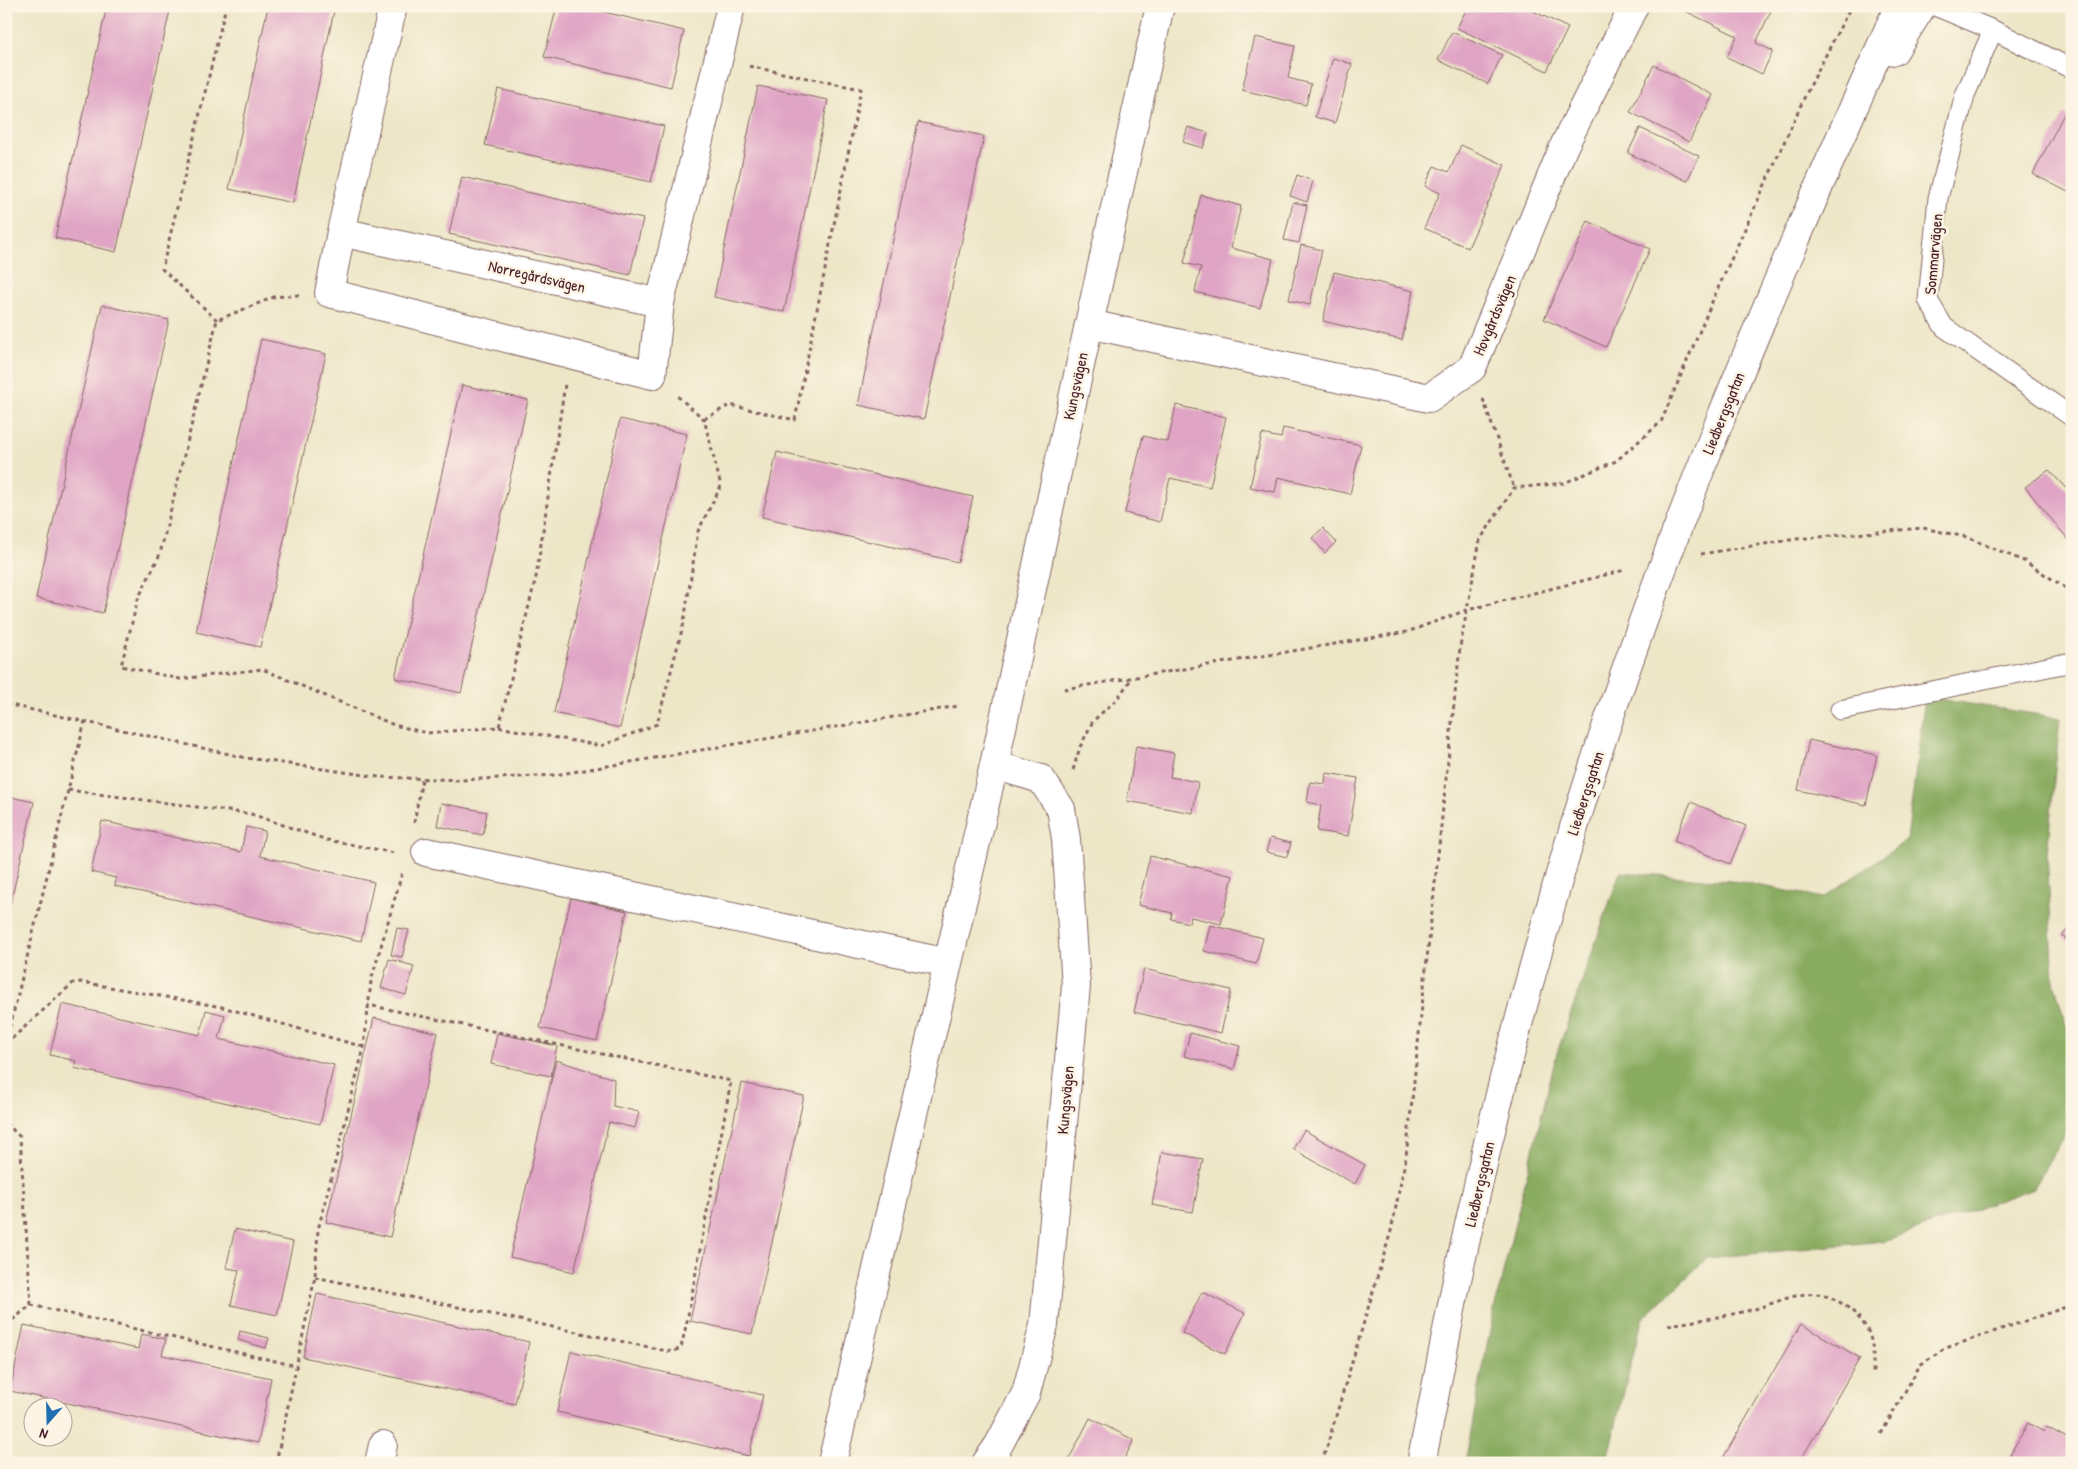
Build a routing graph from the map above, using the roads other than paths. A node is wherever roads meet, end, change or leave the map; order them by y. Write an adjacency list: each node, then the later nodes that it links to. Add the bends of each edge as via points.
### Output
1 (393, 6): 11 (street)
2 (731, 6): 12 (street)
3 (1160, 6): 13 (street, Kungsvägen)
4 (1634, 6): 13 (street, Hovgårdsvägen, via 1564,146 1472,368 1429,398)
5 (1898, 6): 10 (street, Liedbergsgatan)
6 (1922, 6): 10 (street, Liedbergsgatan)
7 (1935, 6): 8 (lane)
8 (1993, 30): 9 (lane); 14 (lane, Sommarvägen, via 1965,96 1938,198 1928,300 1944,327)
9 (2072, 69)
10 (1834, 150): 22 (street, Liedbergsgatan, via 1712,438 1610,717 1572,837 1497,1108 1460,1267)
11 (341, 232): 12 (street, Norregårdsvägen); 12 (street, via 329,293 652,375)
12 (660, 303)
13 (1088, 324): 17 (street, Kungsvägen)
14 (2072, 417)
15 (2072, 662): 16 (lane)
16 (1840, 710)
17 (994, 766): 19 (street, Kungsvägen); 21 (street, Kungsvägen, via 1041,779 1061,809 1076,986 1044,1325 1026,1393)
18 (416, 854): 19 (street)
19 (948, 963): 20 (street, Kungsvägen)
20 (832, 1463)
21 (986, 1463)
22 (1421, 1463)

